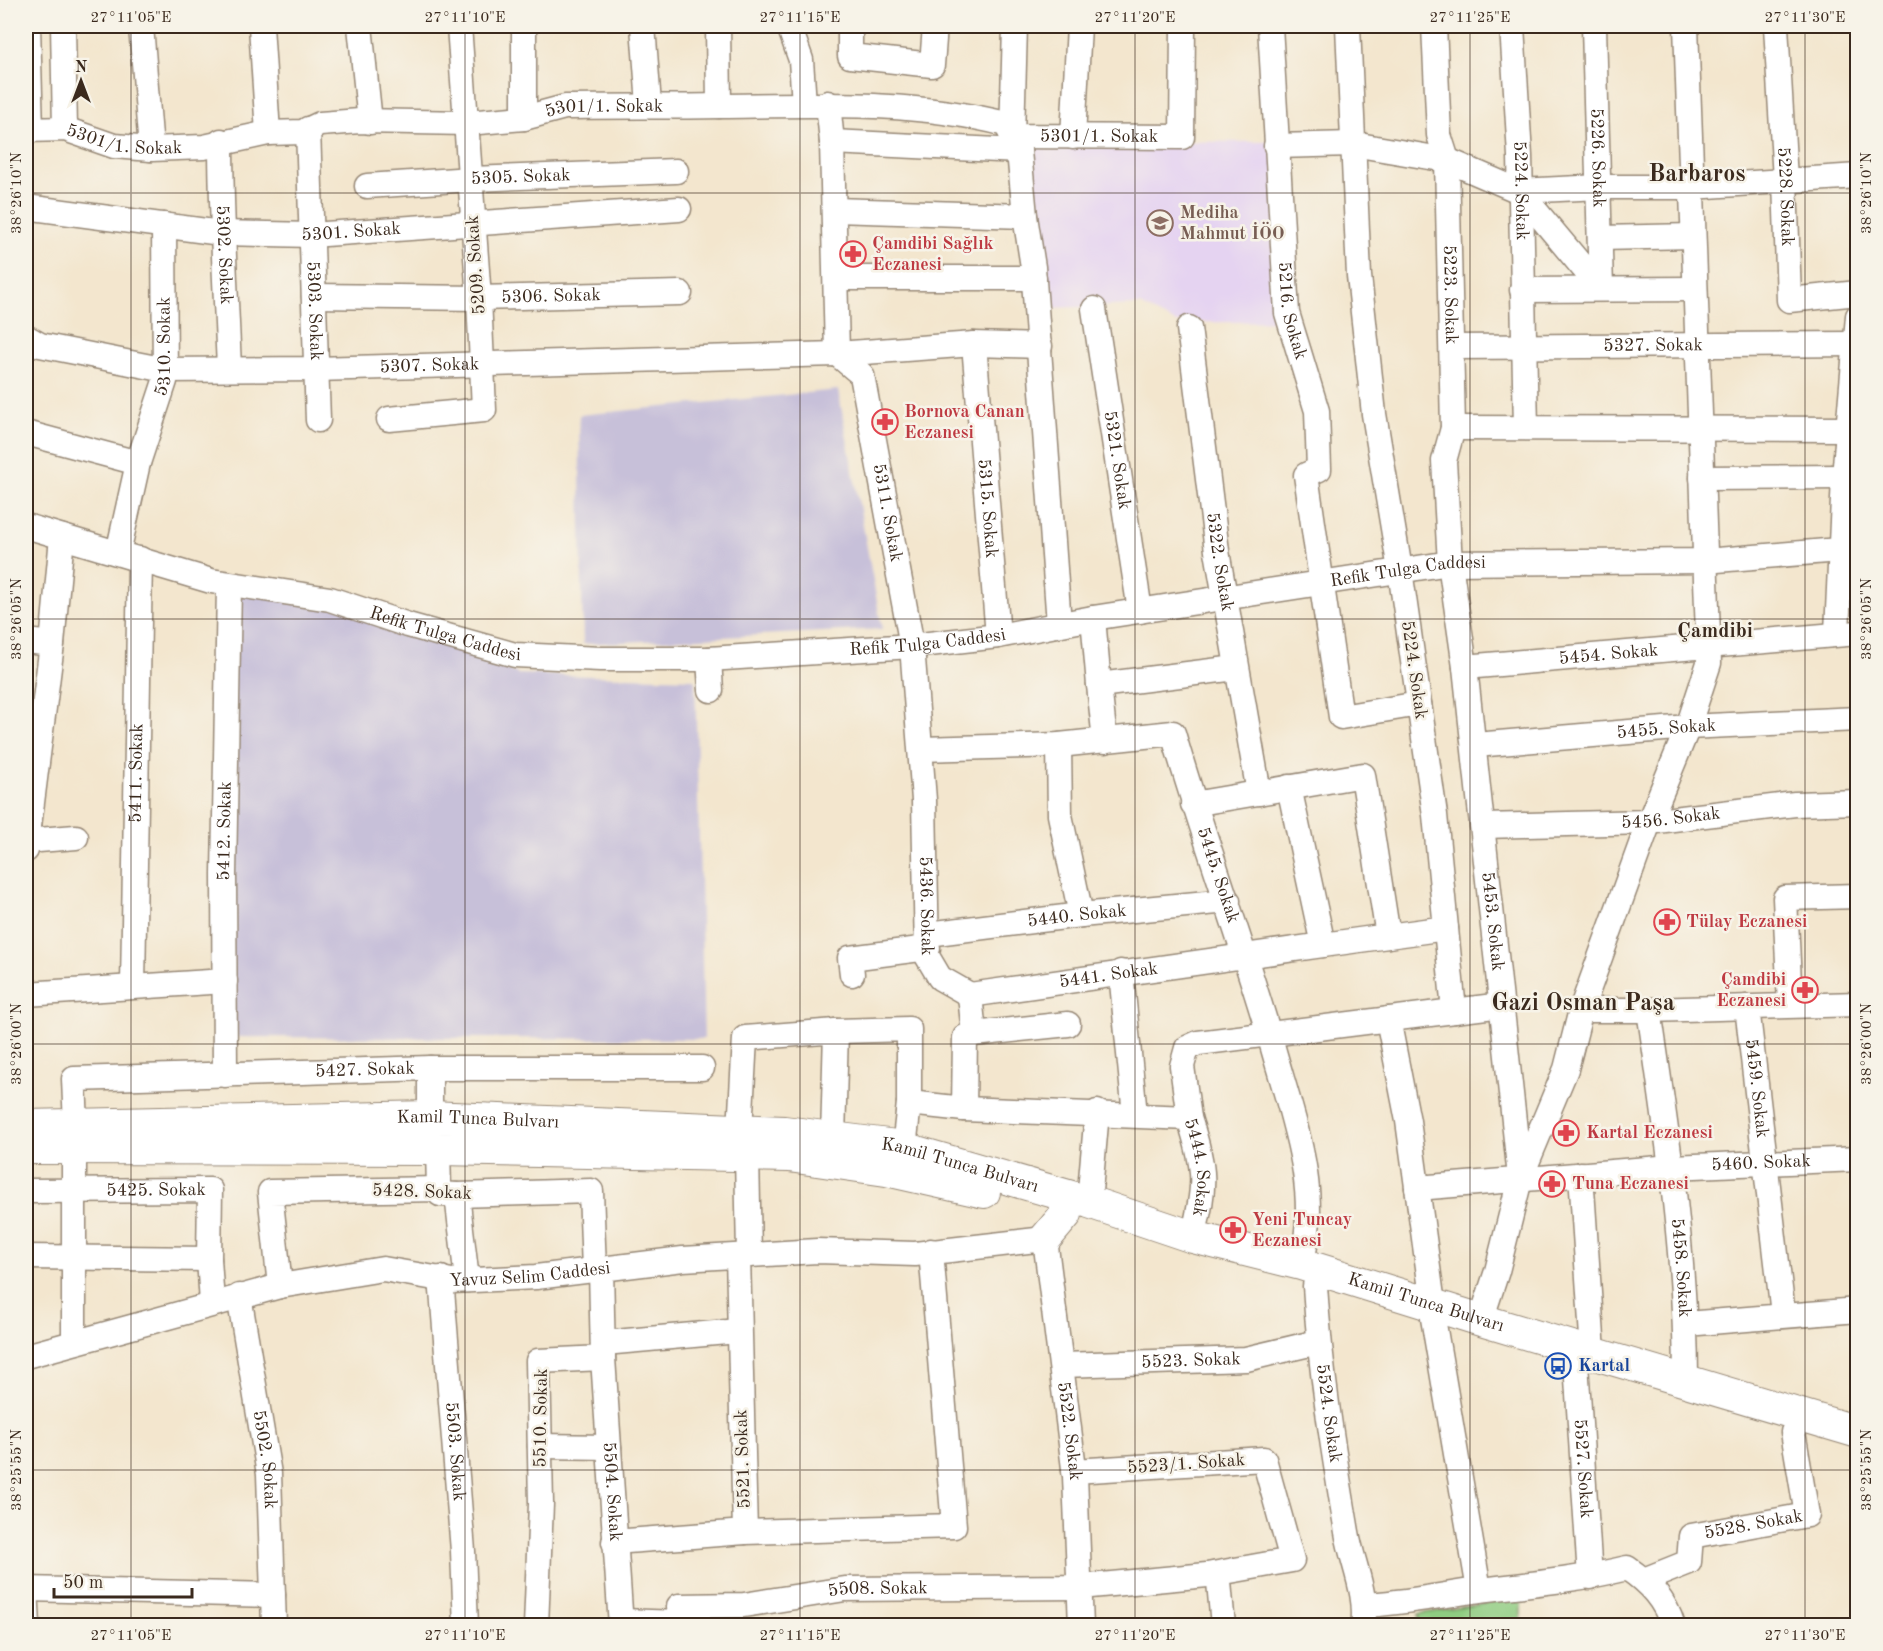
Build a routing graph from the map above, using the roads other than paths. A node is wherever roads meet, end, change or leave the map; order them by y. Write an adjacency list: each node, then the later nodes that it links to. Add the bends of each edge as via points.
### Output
1 (28, 26): 32 (street)
2 (63, 26): 30 (street)
3 (141, 26): 40 (street)
4 (261, 26): 33 (street)
5 (360, 26): 28 (street)
6 (459, 26): 29 (street, 5209. Sokak)
7 (524, 26): 27 (street)
8 (643, 26): 25 (street)
9 (718, 26): 26 (street)
10 (789, 26): 24 (street, via 801,60)
11 (850, 26): 12 (street, via 850,56 932,65)
12 (935, 26)
13 (1015, 26): 37 (street)
14 (1079, 26): 34 (street)
15 (1183, 26): 34 (street, 5301/1. Sokak, via 1182,137)
16 (1270, 26): 39 (street, 5216. Sokak)
17 (1348, 26): 38 (street, 5224. Sokak)
18 (1434, 26): 41 (street, 5223. Sokak, via 1439,135)
19 (1512, 26): 49 (street, 5224. Sokak)
20 (1594, 26): 47 (street, 5226. Sokak)
21 (1686, 26): 48 (street)
22 (1776, 26): 45 (street, 5228. Sokak)
23 (828, 103): 24 (street, 5301/1. Sokak); 36 (street); 37 (street, 5301/1. Sokak, via 926,108 972,115 1006,124)
24 (804, 104): 26 (street, 5301/1. Sokak)
25 (649, 105): 26 (street, 5301/1. Sokak); 27 (street, 5301/1. Sokak, via 565,107)
26 (719, 106)
27 (524, 118): 29 (street, 5301/1. Sokak)
28 (370, 122): 29 (street, 5301/1. Sokak); 31 (street, 5301/1. Sokak, via 320,124)
29 (467, 123): 44 (street, 5209. Sokak)
30 (65, 129): 32 (street, 5301/1. Sokak); 40 (street, 5301/1. Sokak, via 114,146)
31 (308, 129): 33 (street, 5301/1. Sokak); 57 (street, 5303. Sokak)
32 (28, 130)
33 (268, 134): 35 (street, 5301/1. Sokak)
34 (1073, 137): 37 (street, 5301/1. Sokak)
35 (221, 141): 40 (street, 5301/1. Sokak, via 204,147); 56 (street, 5302. Sokak)
36 (832, 142): 37 (street); 52 (street)
37 (1016, 143): 53 (street)
38 (1353, 144): 39 (street); 41 (street); 100 (street, 5224. Sokak, via 1359,276 1374,414)
39 (1276, 146): 101 (street, 5216. Sokak, via 1287,313 1317,411 1319,470 1306,475)
40 (151, 149)
41 (1447, 160): 49 (street); 77 (street, 5223. Sokak)
42 (676, 171): 44 (street, 5305. Sokak)
43 (1857, 176): 45 (street)
44 (471, 178): 46 (street, 5305. Sokak); 54 (street, 5209. Sokak)
45 (1785, 180): 48 (street); 65 (street, 5228. Sokak, via 1789,300)
46 (367, 186)
47 (1600, 186): 48 (street); 49 (street); 59 (street, 5226. Sokak)
48 (1692, 187): 58 (street)
49 (1519, 191): 62 (street, 5224. Sokak); 63 (street)
50 (26, 207): 55 (street, 5301. Sokak)
51 (679, 209): 54 (street, 5301. Sokak)
52 (834, 210): 53 (street); 60 (street)
53 (1025, 216): 61 (street)
54 (473, 224): 57 (street, 5301. Sokak); 68 (street, 5209. Sokak)
55 (164, 225): 56 (street, 5301. Sokak); 83 (street, 5310. Sokak)
56 (221, 233): 57 (street, 5301. Sokak); 81 (street, 5302. Sokak)
57 (311, 235): 67 (street, 5303. Sokak)
58 (1693, 236): 59 (street); 64 (street)
59 (1600, 238): 63 (street, 5226. Sokak)
60 (837, 278): 61 (street); 79 (street)
61 (1034, 278): 76 (street)
62 (1522, 290): 63 (street); 75 (street, 5224. Sokak)
63 (1601, 290): 64 (street)
64 (1695, 290): 78 (street)
65 (1857, 293)
66 (681, 294): 68 (street, 5306. Sokak)
67 (314, 296): 68 (street, 5306. Sokak); 82 (street, 5303. Sokak)
68 (479, 298): 80 (street, 5209. Sokak)
69 (1094, 309): 104 (street, 5321. Sokak)
70 (1857, 316): 74 (street)
71 (1189, 328): 103 (street, 5322. Sokak)
72 (26, 337): 83 (street, 5307. Sokak, via 40,345)
73 (974, 344): 76 (street, 5307. Sokak); 79 (street, 5307. Sokak); 108 (street, 5315. Sokak)
74 (1855, 344): 78 (street, 5327. Sokak); 88 (street)
75 (1524, 345): 77 (street, 5327. Sokak); 78 (street, 5327. Sokak); 87 (street, 5224. Sokak)
76 (1040, 346): 106 (street)
77 (1452, 347): 86 (street, 5223. Sokak)
78 (1697, 347): 89 (street)
79 (837, 354): 80 (street, 5307. Sokak); 111 (street, 5311. Sokak, via 862,375)
80 (483, 365): 82 (street, 5307. Sokak); 84 (street, 5209. Sokak, via 483,410)
81 (229, 369): 82 (street, 5307. Sokak); 83 (street, 5307. Sokak)
82 (316, 369): 85 (street, 5303. Sokak)
83 (166, 370): 91 (street, 5310. Sokak)
84 (389, 418)
85 (318, 420)
86 (1453, 428): 87 (street); 99 (street, 5223. Sokak, via 1444,460)
87 (1526, 428): 89 (street)
88 (1848, 429): 89 (street); 92 (street)
89 (1700, 430): 93 (street)
90 (26, 433): 91 (street)
91 (138, 463): 97 (street, 5310. Sokak)
92 (1844, 477): 93 (street); 96 (street)
93 (1702, 478): 98 (street)
94 (26, 526): 95 (street, Refik Tulga Caddesi)
95 (62, 537): 97 (street, Refik Tulga Caddesi); 110 (street)
96 (1839, 550): 98 (street, Refik Tulga Caddesi); 107 (street)
97 (129, 556): 102 (street, Refik Tulga Caddesi); 145 (street, 5411. Sokak)
98 (1705, 561): 99 (street, Refik Tulga Caddesi); 112 (street)
99 (1450, 563): 100 (street, Refik Tulga Caddesi); 114 (street)
100 (1400, 570): 101 (street, Refik Tulga Caddesi); 118 (street, 5224. Sokak)
101 (1322, 584): 103 (street, Refik Tulga Caddesi); 118 (street, via 1341,717)
102 (229, 585): 113 (street, Refik Tulga Caddesi, via 330,599 408,626 515,655); 144 (street, 5412. Sokak)
103 (1224, 599): 104 (street, Refik Tulga Caddesi); 115 (street, 5322. Sokak)
104 (1140, 611): 105 (street, Refik Tulga Caddesi)
105 (1093, 618): 106 (street, Refik Tulga Caddesi); 116 (street)
106 (1059, 624): 108 (street, Refik Tulga Caddesi)
107 (1847, 633): 112 (street, 5454. Sokak)
108 (998, 636): 111 (street, Refik Tulga Caddesi)
109 (26, 641): 110 (street)
110 (52, 644): 121 (street)
111 (912, 646): 113 (street, Refik Tulga Caddesi); 125 (street, 5436. Sokak)
112 (1708, 646): 114 (street, 5454. Sokak); 120 (street, via 1709,663)
113 (709, 658): 117 (street)
114 (1465, 667): 124 (street, 5453. Sokak)
115 (1236, 668): 116 (street); 127 (street, 5322. Sokak)
116 (1099, 685): 122 (street)
117 (711, 690)
118 (1419, 704): 137 (street, 5224. Sokak)
119 (1857, 719): 120 (street, 5455. Sokak)
120 (1688, 727): 124 (street, 5455. Sokak); 130 (street)
121 (33, 729): 133 (street)
122 (1105, 741): 123 (street, 5445. Sokak); 129 (street, 5445. Sokak, via 1173,733)
123 (1059, 745): 125 (street, 5445. Sokak); 136 (street, via 1060,815)
124 (1475, 745): 131 (street, 5453. Sokak)
125 (921, 749): 139 (street, 5436. Sokak)
126 (1289, 787): 127 (street); 138 (street, via 1363,775); 140 (street)
127 (1259, 794): 129 (street)
128 (1857, 802): 130 (street, 5456. Sokak, via 1795,804)
129 (1193, 804): 135 (street, 5445. Sokak)
130 (1649, 822): 131 (street, 5456. Sokak); 152 (street)
131 (1483, 826): 149 (street, 5453. Sokak)
132 (76, 837): 133 (street)
133 (26, 844)
134 (1857, 896): 150 (street, via 1785,898)
135 (1228, 901): 136 (street, 5440. Sokak); 141 (street, 5445. Sokak)
136 (1081, 915): 139 (street, 5440. Sokak)
137 (1446, 928): 138 (street, 5441. Sokak); 154 (street, 5224. Sokak)
138 (1388, 936): 140 (street, 5441. Sokak)
139 (928, 941): 143 (street, 5440. Sokak, via 850,958); 147 (street, 5436. Sokak, via 927,956 940,978)
140 (1323, 945): 141 (street, 5441. Sokak)
141 (1245, 955): 142 (street, 5441. Sokak); 159 (street, 5445. Sokak)
142 (1121, 972): 147 (street, 5441. Sokak); 166 (street)
143 (852, 974)
144 (225, 981): 145 (street); 162 (street, 5412. Sokak)
145 (133, 986): 146 (street)
146 (26, 994)
147 (970, 994): 158 (street)
148 (1857, 1004): 150 (street)
149 (1502, 1005): 154 (street); 180 (street, 5453. Sokak)
150 (1790, 1005): 151 (street)
151 (1747, 1007): 153 (street); 177 (street, 5459. Sokak)
152 (1581, 1010): 153 (street); 180 (street, via 1566,1069)
153 (1650, 1010): 178 (street, 5458. Sokak)
154 (1454, 1011): 155 (street)
155 (1388, 1019): 159 (street); 181 (street)
156 (1068, 1024): 158 (street)
157 (836, 1031): 163 (street, via 909,1029); 171 (street); 172 (street, 5521. Sokak, via 745,1038)
158 (974, 1034): 164 (street, via 965,1037)
159 (1269, 1034): 168 (street, via 1198,1043 1187,1048 1182,1066); 194 (street, 5445. Sokak, via 1302,1151 1309,1197)
160 (430, 1068): 161 (street, 5427. Sokak); 162 (street, 5427. Sokak); 167 (street)
161 (702, 1068)
162 (225, 1076): 170 (street, 5427. Sokak, via 74,1078)
163 (909, 1103): 164 (street); 174 (street)
164 (964, 1108): 165 (street, 5444. Sokak)
165 (1097, 1112): 166 (street, 5444. Sokak); 185 (street)
166 (1135, 1115): 168 (street, 5444. Sokak)
167 (430, 1116): 170 (main road, Kamil Tunca Bulvarı); 172 (main road, Kamil Tunca Bulvarı)
168 (1190, 1118): 186 (street, 5444. Sokak, via 1203,1160 1203,1197)
169 (26, 1126): 170 (main road, Kamil Tunca Bulvarı)
170 (75, 1137): 173 (main road, Kamil Tunca Bulvarı); 175 (main road, Kamil Tunca Bulvarı); 183 (street)
171 (833, 1138): 172 (main road, Kamil Tunca Bulvarı); 174 (main road, Kamil Tunca Bulvarı)
172 (743, 1143): 175 (main road, Kamil Tunca Bulvarı); 185 (main road, Kamil Tunca Bulvarı, via 789,1156 886,1170); 189 (street, 5521. Sokak)
173 (26, 1148)
174 (904, 1148): 185 (main road, Kamil Tunca Bulvarı)
175 (438, 1149): 184 (street)
176 (1857, 1159): 177 (street, 5460. Sokak)
177 (1766, 1163): 178 (street, 5460. Sokak); 202 (street, 5459. Sokak)
178 (1672, 1167): 179 (street, 5460. Sokak); 204 (street, 5458. Sokak)
179 (1581, 1174): 180 (street, 5460. Sokak); 210 (street, 5527. Sokak)
180 (1520, 1179): 181 (street, 5460. Sokak); 203 (street)
181 (1417, 1188): 201 (street)
182 (26, 1191): 183 (street, 5425. Sokak)
183 (75, 1192): 191 (street); 192 (street, 5425. Sokak, via 210,1190)
184 (448, 1192): 193 (street, 5428. Sokak, via 591,1191); 196 (street); 197 (street, 5428. Sokak, via 270,1192)
185 (1077, 1208): 186 (main road, Kamil Tunca Bulvarı); 187 (main road); 194 (main road, Kamil Tunca Bulvarı)
186 (1193, 1237): 194 (main road, Kamil Tunca Bulvarı)
187 (1045, 1239): 188 (street, Yavuz Selim Caddesi); 211 (street, 5522. Sokak)
188 (930, 1251): 189 (street, Yavuz Selim Caddesi); 219 (street, via 954,1526)
189 (743, 1256): 193 (street, Yavuz Selim Caddesi); 205 (street, 5521. Sokak)
190 (26, 1257): 191 (street)
191 (74, 1257): 192 (street); 206 (street)
192 (209, 1259): 199 (street, 5425. Sokak)
193 (598, 1269): 196 (street, Yavuz Selim Caddesi); 208 (street)
194 (1308, 1275): 201 (main road, Kamil Tunca Bulvarı); 207 (street, 5524. Sokak)
195 (441, 1278): 196 (street, Yavuz Selim Caddesi); 197 (street, Yavuz Selim Caddesi, via 383,1269); 234 (street, 5503. Sokak)
196 (467, 1280)
197 (280, 1286): 198 (street, Yavuz Selim Caddesi)
198 (239, 1296): 199 (street, Yavuz Selim Caddesi); 228 (street, 5502. Sokak, via 269,1474)
199 (212, 1304): 206 (street, Yavuz Selim Caddesi)
200 (1857, 1310): 202 (street)
201 (1433, 1311): 203 (main road, Kamil Tunca Bulvarı); 210 (main road, Kamil Tunca Bulvarı); 227 (street)
202 (1783, 1314): 204 (street)
203 (1481, 1320): 210 (main road, Kamil Tunca Bulvarı)
204 (1686, 1324): 212 (street, 5458. Sokak)
205 (738, 1331): 208 (street); 219 (street, 5521. Sokak)
206 (74, 1341): 209 (street, Yavuz Selim Caddesi)
207 (1318, 1341): 211 (street, 5523. Sokak, via 1246,1359); 230 (street, 5524. Sokak, via 1348,1539)
208 (604, 1351): 215 (street, 5510. Sokak, via 538,1361); 216 (street, 5504. Sokak)
209 (26, 1356)
210 (1585, 1357): 212 (main road, Kamil Tunca Bulvarı); 213 (main road, Kamil Tunca Bulvarı); 223 (street, 5527. Sokak)
211 (1062, 1365): 218 (street, 5522. Sokak)
212 (1686, 1381): 214 (main road, Kamil Tunca Bulvarı)
213 (1793, 1432): 217 (main road, Kamil Tunca Bulvarı); 224 (street, 5528. Sokak, via 1807,1515 1691,1536 1689,1562)
214 (1857, 1432)
215 (540, 1446): 216 (street); 235 (street, 5510. Sokak)
216 (609, 1447): 220 (street, 5504. Sokak)
217 (1857, 1450)
218 (1074, 1472): 221 (street, 5523/1. Sokak, via 1264,1459); 225 (street, 5522. Sokak)
219 (745, 1532): 220 (street, 5521. Sokak)
220 (614, 1542): 231 (street, 5504. Sokak)
221 (1292, 1560): 222 (street, 5508. Sokak)
222 (1215, 1574): 225 (street, 5508. Sokak); 237 (street)
223 (1590, 1577): 224 (street, via 1627,1568); 227 (street)
224 (1644, 1580): 238 (street, via 1667,1605)
225 (1080, 1587): 229 (street, 5508. Sokak, via 845,1589); 236 (street, 5522. Sokak)
226 (26, 1588): 228 (street); 232 (street)
227 (1479, 1590): 230 (street)
228 (273, 1595): 233 (street, 5502. Sokak)
229 (745, 1615): 231 (street, 5508. Sokak, via 679,1606 680,1623)
230 (1364, 1615)
231 (621, 1623)
232 (28, 1626)
233 (274, 1626)
234 (466, 1626)
235 (536, 1626)
236 (1081, 1626)
237 (1223, 1626)
238 (1673, 1626)

